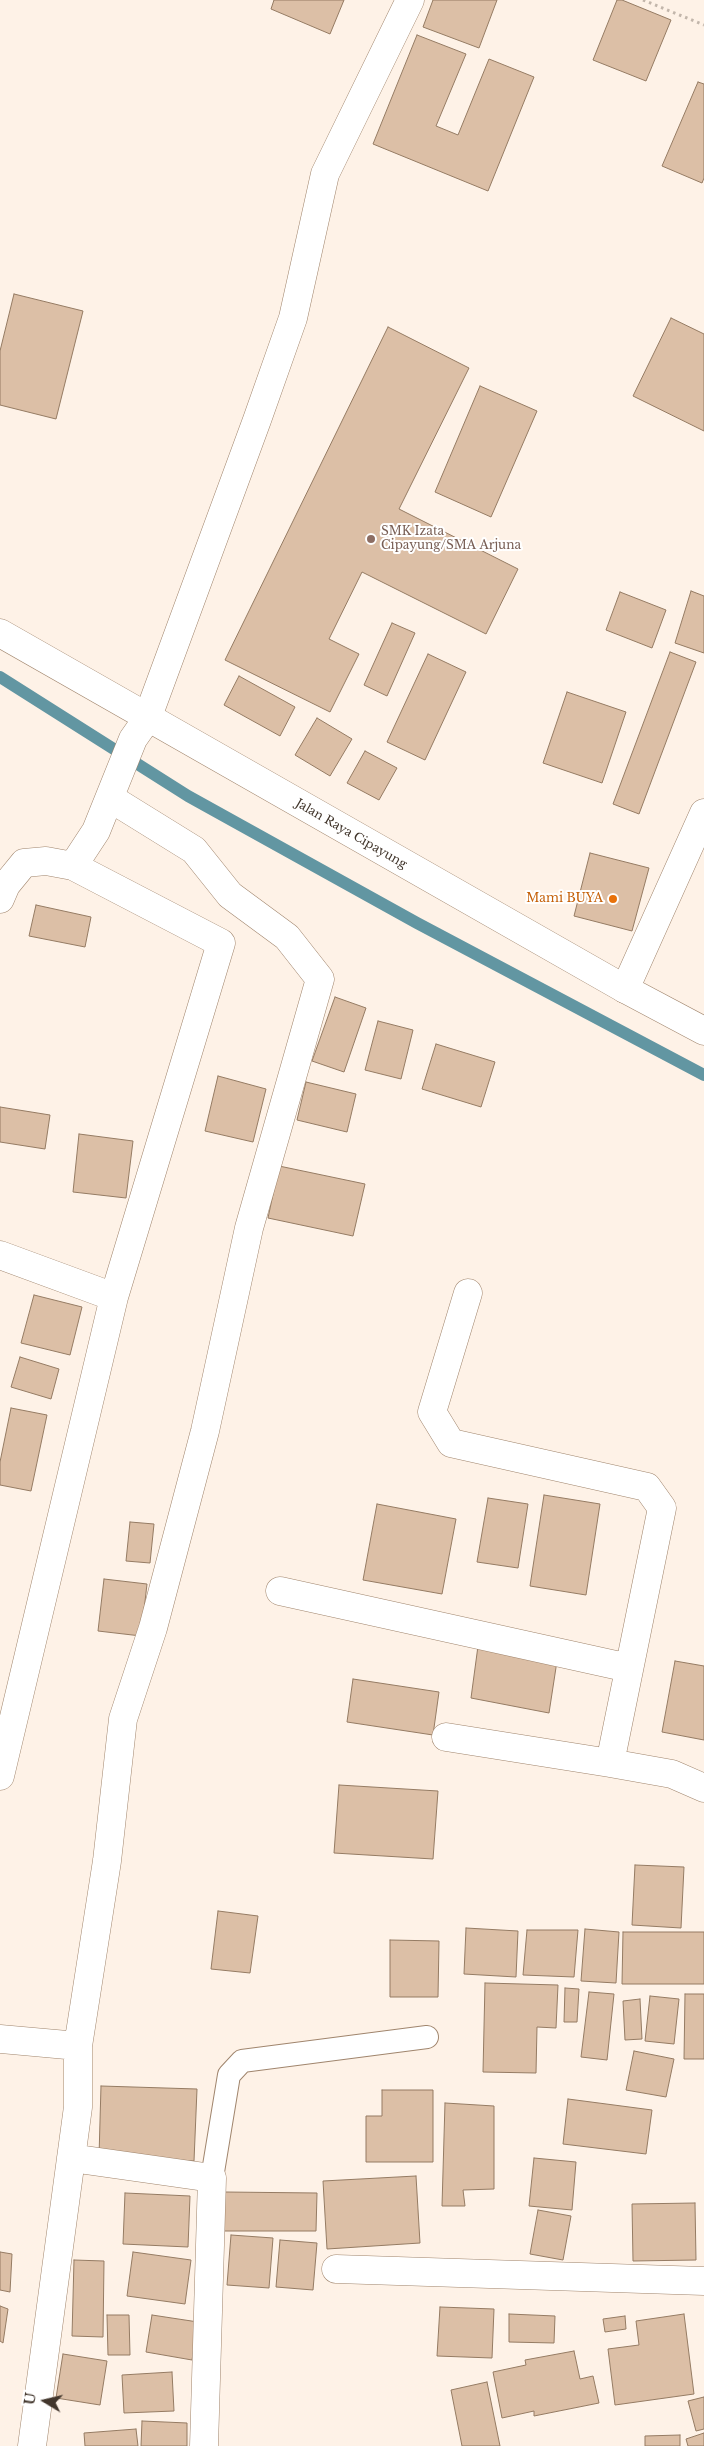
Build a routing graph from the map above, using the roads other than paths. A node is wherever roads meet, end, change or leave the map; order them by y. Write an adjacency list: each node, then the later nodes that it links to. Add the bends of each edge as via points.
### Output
1 (410, 0): 3 (street, via 325,174 293,318)
2 (0, 633): 3 (street, Jalan Raya Cipayung)
3 (140, 729): 4 (street); 8 (street, Jalan Raya Cipayung)
4 (110, 798): 6 (street, via 96,831); 21 (street, via 194,850 230,895 287,937 320,979 249,1228 206,1431 153,1628 123,1719 107,1861)
5 (704, 813): 8 (street)
6 (73, 866): 7 (street, via 46,861 24,863 6,885); 12 (street, via 221,943)
7 (0, 899)
8 (625, 989): 9 (street, Jalan Raya Cipayung)
9 (704, 1031)
10 (0, 1255): 12 (street)
11 (468, 1293): 14 (street, via 432,1412 451,1443 647,1487 662,1508)
12 (114, 1297): 17 (street)
13 (280, 1591): 14 (street)
14 (629, 1668): 16 (street)
15 (446, 1737): 16 (street)
16 (610, 1764): 18 (street, via 672,1774)
17 (0, 1776)
18 (704, 1788)
19 (427, 2037): 23 (lane, via 242,2062 229,2075)
20 (0, 2039): 21 (street)
21 (78, 2046): 22 (street, via 78,2106)
22 (71, 2158): 23 (street); 26 (street)
23 (212, 2178): 27 (street)
24 (336, 2269): 25 (street)
25 (704, 2281)
26 (32, 2446)
27 (204, 2446)

